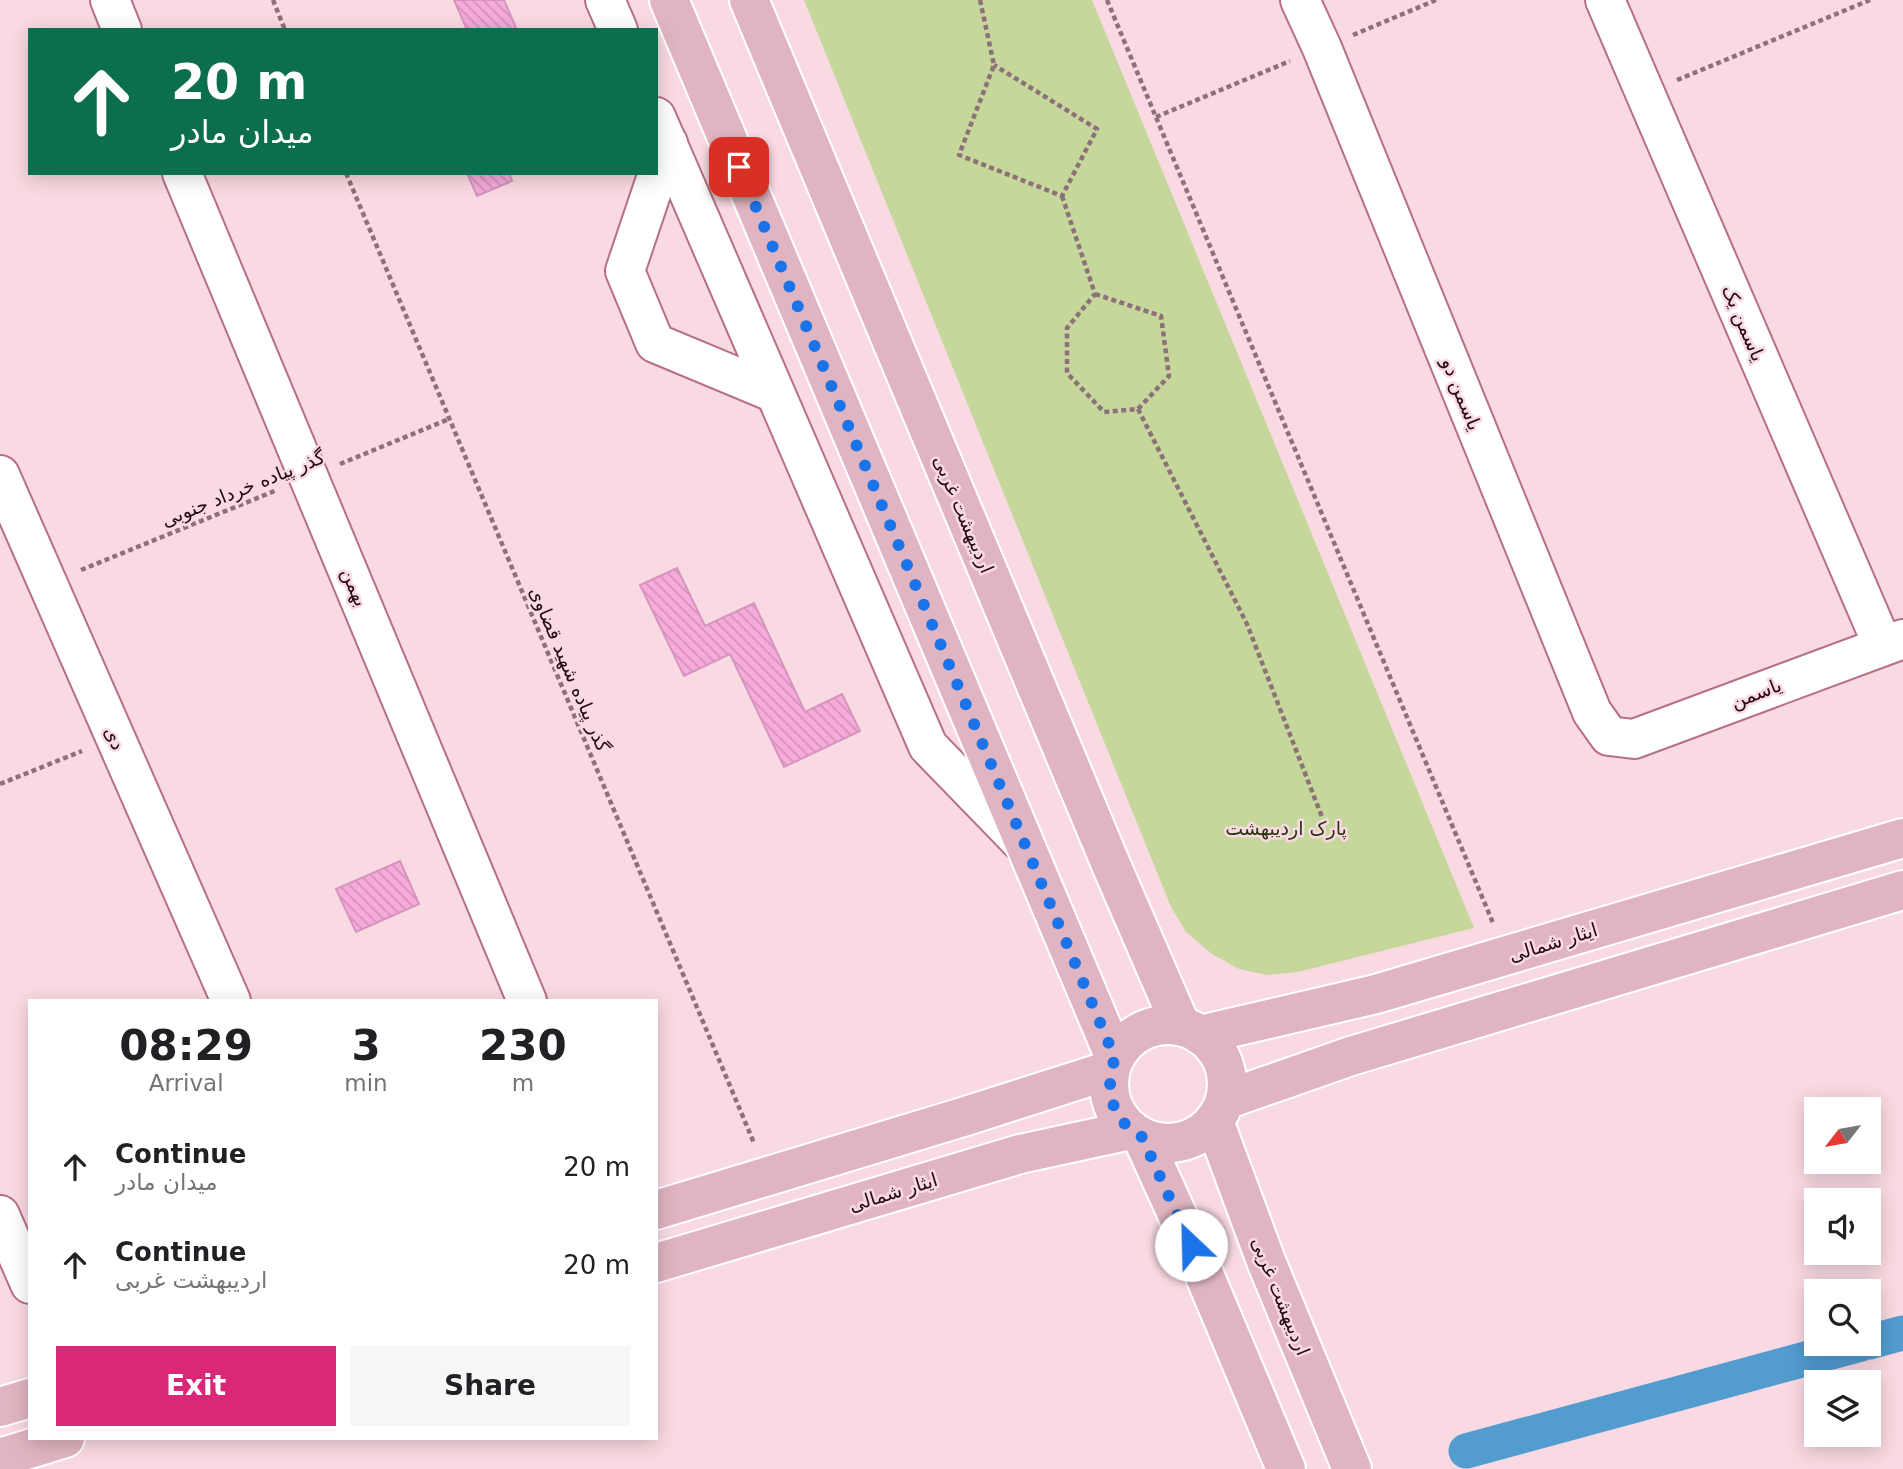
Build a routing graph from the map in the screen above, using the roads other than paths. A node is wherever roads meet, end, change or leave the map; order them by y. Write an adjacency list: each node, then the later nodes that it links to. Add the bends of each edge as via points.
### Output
1 (110, 0): 7 (street)
2 (606, 0): 8 (street)
3 (669, 0): 17 (main road)
4 (749, 0): 21 (main road, اردیبهشت غربی, via 1106,854)
5 (1300, 0): 15 (street, یاسمن دو, via 1592,712)
6 (1605, 0): 14 (street, یاسمن یک)
7 (121, 28)
8 (617, 28)
9 (662, 130): 12 (street)
10 (183, 175): 20 (street, بهمن)
11 (650, 175): 12 (street, via 625,271 655,343)
12 (775, 393): 17 (street, via 928,747)
13 (0, 475): 19 (street, دی)
14 (1893, 642): 15 (street, یاسمن, via 1634,739)
15 (1609, 736)
16 (1903, 838): 21 (main road, ایثار شمالی, via 1376,994)
17 (1025, 846): 22 (main road)
18 (1903, 890): 23 (main road, via 1351,1056)
19 (230, 999)
20 (526, 999)
21 (1191, 1030): 22 (main road, via 1150,1027 1124,1045); 23 (main road, via 1214,1048 1224,1063 1227,1082)
22 (1112, 1064): 24 (main road, via 1112,1103); 25 (main road)
23 (1219, 1111): 24 (main road, via 1199,1135 1181,1142 1161,1143); 34 (main road, اردیبهشت غربی, via 1266,1261)
24 (1136, 1133): 27 (main road, ایثار شمالی, via 1020,1154); 33 (main road, via 1201,1267)
25 (658, 1209)
26 (13, 1225): 28 (street)
27 (658, 1262)
28 (28, 1277)
29 (28, 1399): 30 (main road)
30 (0, 1407)
31 (58, 1440): 32 (main road)
32 (0, 1458)
33 (1286, 1469)
34 (1352, 1469)

